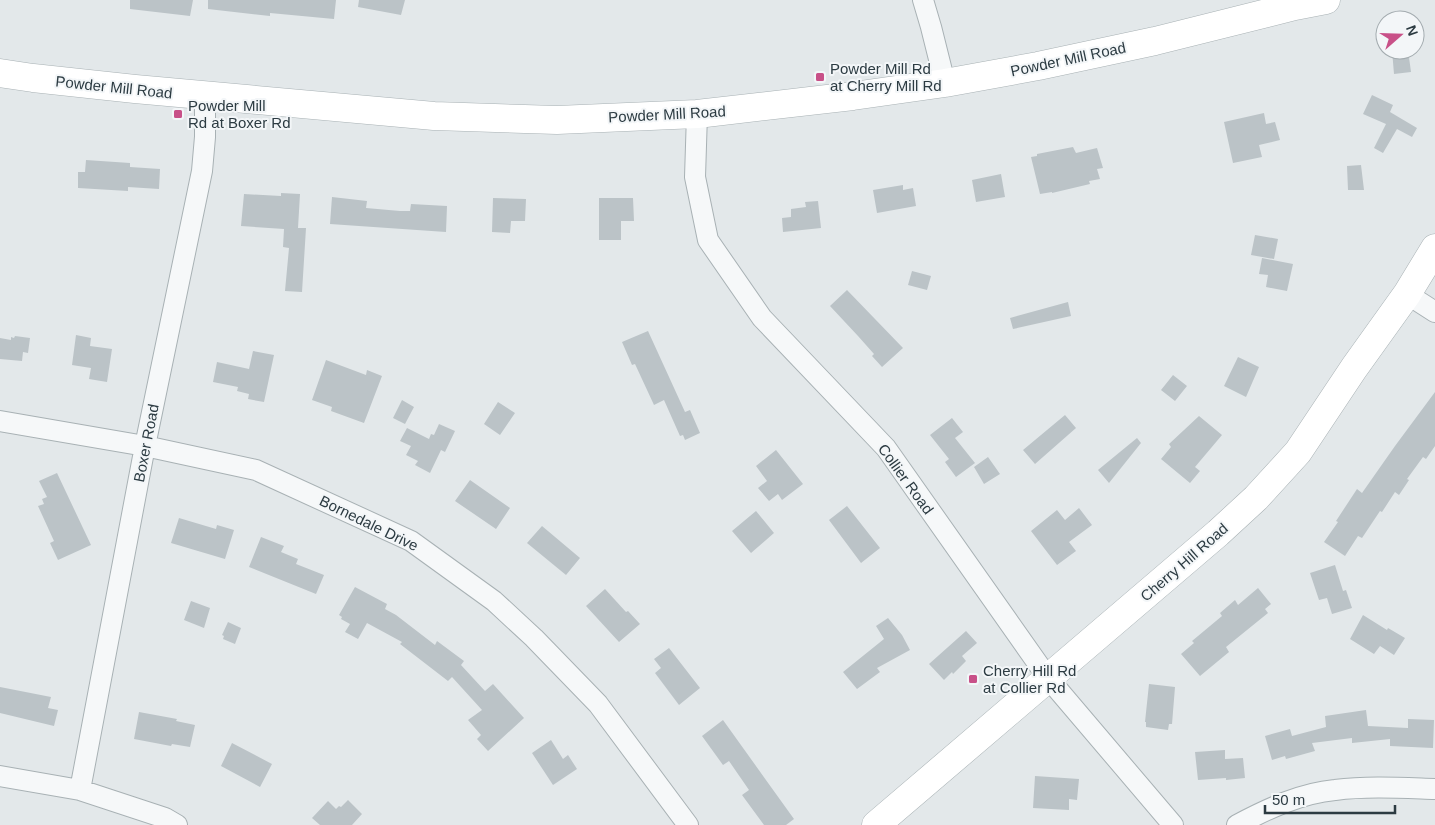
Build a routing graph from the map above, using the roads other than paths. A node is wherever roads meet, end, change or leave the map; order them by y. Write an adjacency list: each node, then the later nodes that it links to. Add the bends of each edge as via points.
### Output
1 (923, 0): 4 (street)
2 (1326, 0): 4 (main road, Powder Mill Road, via 1146,43)
3 (0, 73): 5 (main road, Powder Mill Road)
4 (945, 83): 6 (main road, Powder Mill Road)
5 (205, 96): 6 (main road, Powder Mill Road, via 434,116 557,120); 11 (street, Boxer Road, via 202,171)
6 (697, 114): 12 (street, Collier Road, via 695,177 708,240 762,318 886,448)
7 (1435, 248): 8 (main road, Cherry Hill Road)
8 (1407, 294): 9 (street); 12 (main road, Cherry Hill Road, via 1298,452 1256,498)
9 (1435, 312)
10 (0, 421): 11 (street, Bornedale Drive)
11 (145, 446): 15 (street, Boxer Road); 17 (street, Bornedale Drive, via 256,470 418,545 494,601 579,684 598,704)
12 (1048, 678): 18 (main road, Cherry Hill Road); 19 (street, Collier Road)
13 (0, 776): 15 (street)
14 (1435, 789): 20 (street, via 1334,790 1291,800)
15 (80, 790): 16 (street, via 165,818)
16 (177, 825)
17 (688, 825)
18 (876, 825)
19 (1173, 825)
20 (1237, 825)

